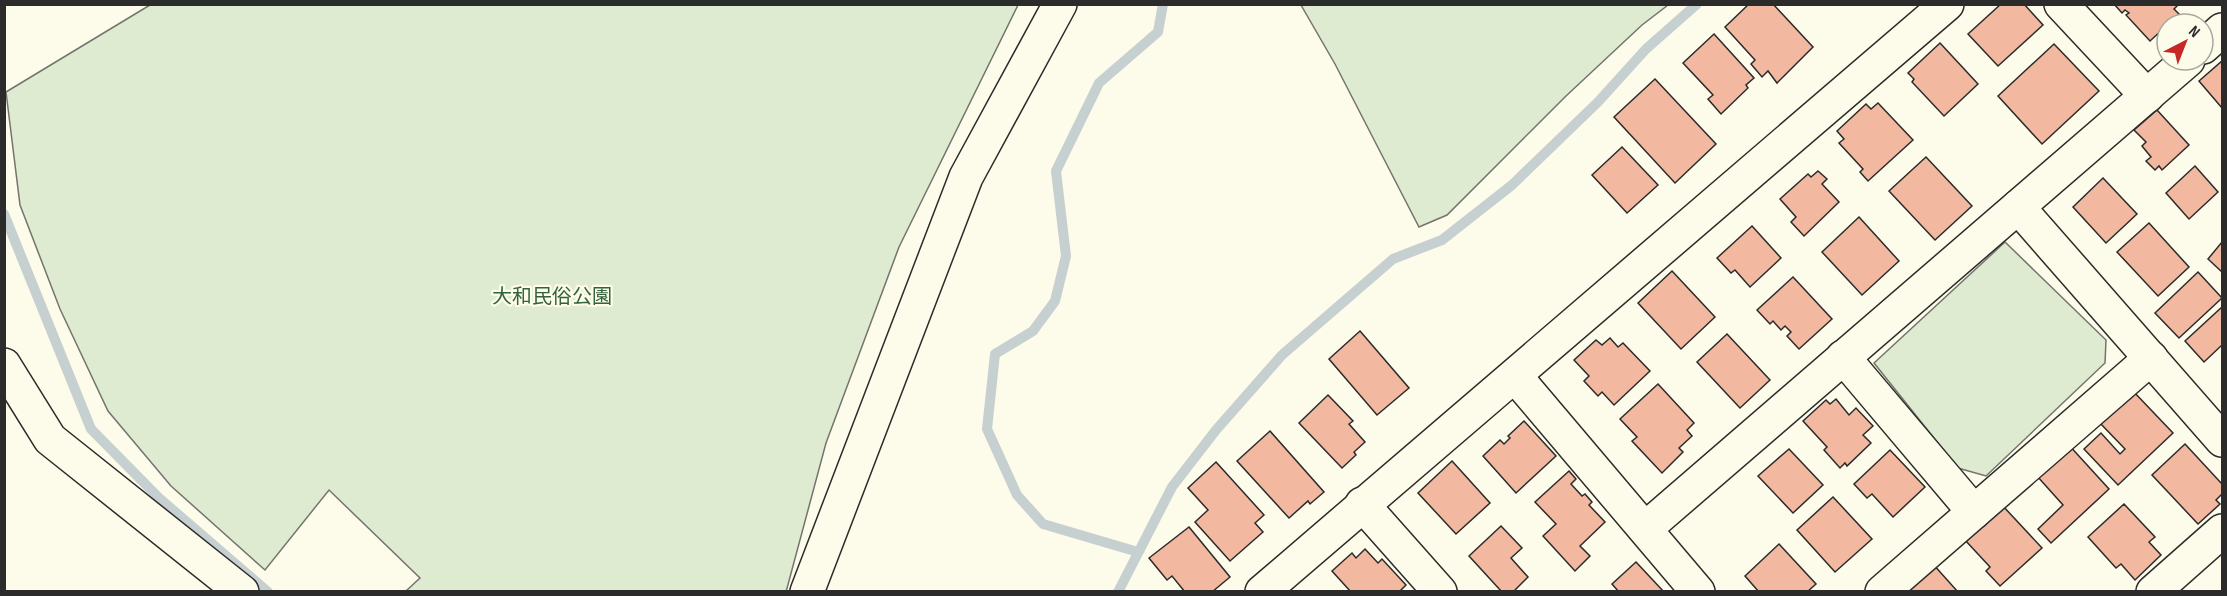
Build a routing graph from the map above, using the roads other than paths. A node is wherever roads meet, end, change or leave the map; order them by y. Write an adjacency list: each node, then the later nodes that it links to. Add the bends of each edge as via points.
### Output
1 (1060, 4): 17 (street, via 966,177)
2 (1947, 4): 10 (street)
3 (2061, 4): 5 (street)
4 (2174, 72): 5 (street)
5 (2146, 96): 6 (street)
6 (2018, 207): 7 (street); 8 (street)
7 (1843, 357): 13 (street); 14 (street)
8 (2151, 358): 11 (street); 13 (street)
9 (4, 364): 16 (street, via 50,440)
10 (1515, 376): 12 (street); 14 (street)
11 (2223, 440)
12 (1362, 504): 18 (street); 19 (street)
13 (1974, 512): 21 (street)
14 (1645, 529): 20 (street)
15 (2223, 531): 22 (street)
16 (242, 591)
17 (807, 591)
18 (1262, 591)
19 (1440, 591)
20 (1698, 591)
21 (1882, 591)
22 (2153, 591)

